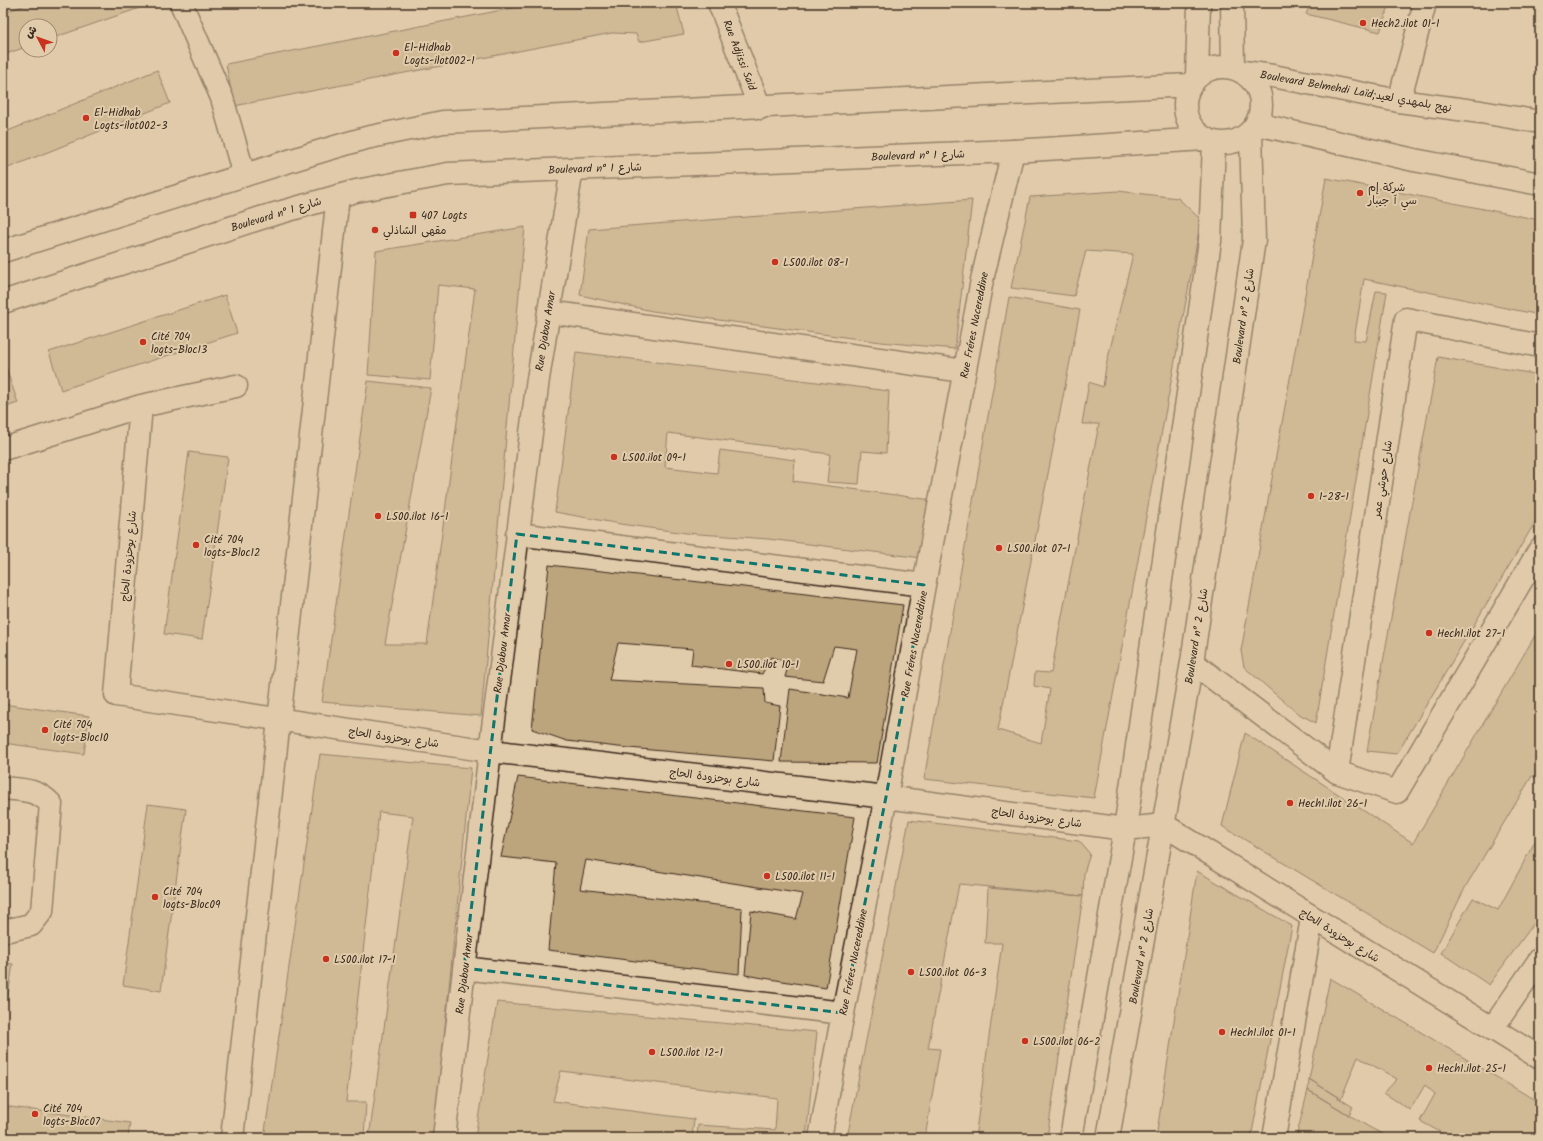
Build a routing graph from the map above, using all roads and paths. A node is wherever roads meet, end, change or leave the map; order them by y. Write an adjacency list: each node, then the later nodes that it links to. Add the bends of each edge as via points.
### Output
1 (181, 3): 15 (street, via 222,98)
2 (719, 3): 9 (street, Rue Adjissi Said)
3 (1199, 3): 7 (street)
4 (1232, 3): 6 (street)
5 (1425, 3): 8 (street)
6 (1238, 70): 7 (street, via 1224,66 1214,67 1205,70); 8 (street, Boulevard Belmehdi Laïd;نهج بلمهدي لعيد); 11 (street, via 1252,79 1260,97 1260,115)
7 (1194, 80): 9 (street); 12 (street, via 1185,97 1184,109 1188,122 1195,132)
8 (1399, 101): 10 (street, Boulevard Belmehdi Laïd;نهج بلمهدي لعيد)
9 (760, 108): 15 (street, via 443,122 366,138)
10 (1540, 122)
11 (1254, 128): 12 (street, via 1234,142 1224,144); 16 (street); 29 (street, Boulevard n° شارع 2, via 1254,240)
12 (1209, 141): 13 (street, Boulevard n° شارع 1); 36 (street, via 1210,241)
13 (1013, 151): 14 (street, Boulevard n° شارع 1); 22 (street, Rue Fréres Nacereddine, via 982,280)
14 (572, 169): 17 (street, Boulevard n° شارع 1, via 448,174); 20 (street, Rue Djabou Amar)
15 (244, 175): 18 (street)
16 (1540, 184)
17 (338, 196): 19 (street, Boulevard n° شارع 1, via 264,217); 30 (street)
18 (3, 251)
19 (3, 302)
20 (548, 312): 22 (street); 26 (street, Rue Djabou Amar)
21 (1540, 346): 32 (street, شارع حوشي عمر, via 1406,319)
22 (964, 372): 28 (street, Rue Fréres Nacereddine)
23 (236, 386): 24 (street)
24 (141, 406): 25 (street); 30 (street, شارع بوحزودة الحاج, via 116,695)
25 (3, 449)
26 (517, 534): 28 (street); 31 (street, Rue Djabou Amar)
27 (1540, 549): 32 (street, via 1397,792)
28 (924, 585): 34 (street, Rue Fréres Nacereddine)
29 (1192, 662): 32 (street); 35 (street, Boulevard n° شارع 2)
30 (279, 720): 31 (street, شارع بوحزودة الحاج); 44 (street)
31 (490, 751): 34 (street, شارع بوحزودة الحاج); 40 (street, Rue Djabou Amar)
32 (1336, 772)
33 (3, 788): 38 (street, via 43,795 51,804 42,911 31,925)
34 (886, 797): 36 (street, شارع بوحزودة الحاج); 41 (street, Rue Fréres Nacereddine)
35 (1164, 825): 36 (street, شارع بوحزودة الحاج); 37 (street, شارع بوحزودة الحاج); 48 (street, Boulevard n° شارع 2)
36 (1125, 829): 47 (street)
37 (1312, 918): 42 (street, شارع بوحزودة الحاج); 49 (street)
38 (3, 930)
39 (1540, 959): 42 (street)
40 (464, 968): 41 (street); 45 (street, Rue Djabou Amar)
41 (842, 1013): 46 (street, Rue Fréres Nacereddine)
42 (1492, 1029): 43 (street, شارع بوحزودة الحاج)
43 (1540, 1058)
44 (232, 1138)
45 (444, 1138)
46 (820, 1138)
47 (1071, 1138)
48 (1108, 1138)
49 (1274, 1138)

